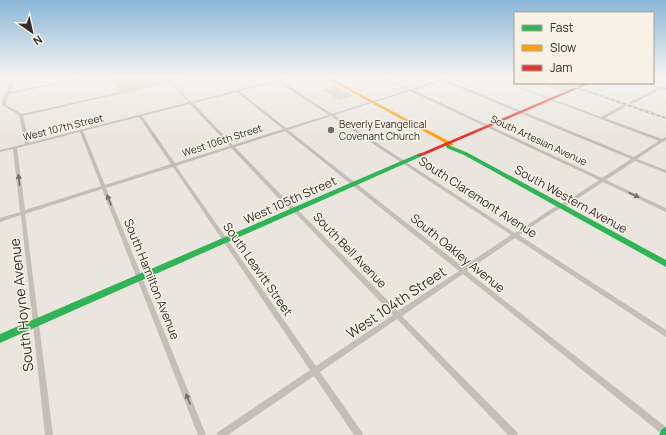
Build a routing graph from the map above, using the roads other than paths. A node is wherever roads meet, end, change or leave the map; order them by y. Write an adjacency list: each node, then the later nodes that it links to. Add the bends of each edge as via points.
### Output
1 (6, 97): 15 (street)
2 (99, 97): 24 (street)
3 (186, 97): 18 (street, South Bell Avenue)
4 (211, 97): 18 (street, West 107th Street)
5 (245, 97): 28 (street, South Oakley Avenue)
6 (304, 97): 23 (street, South Claremont Avenue)
7 (364, 97): 17 (street, South Western Avenue)
8 (383, 97): 17 (street, West 106th Street)
9 (428, 97): 27 (street, South Artesian Avenue)
10 (487, 97): 22 (street)
11 (547, 97): 14 (street)
12 (556, 97): 14 (street, West 105th Street)
13 (642, 97): 19 (street)
14 (552, 99): 22 (street, West 105th Street); 26 (street)
15 (4, 100): 16 (street); 20 (street)
16 (0, 101)
17 (371, 101): 23 (street, West 106th Street); 32 (street, South Western Avenue)
18 (191, 102): 25 (street, West 107th Street); 33 (street, South Bell Avenue)
19 (631, 103)
20 (2, 105): 24 (street)
21 (624, 106): 26 (street)
22 (522, 112): 27 (street, West 105th Street); 36 (street)
23 (330, 114): 28 (street, West 106th Street); 37 (street, South Claremont Avenue)
24 (21, 115): 31 (street)
25 (140, 116): 29 (street, West 107th Street); 38 (street, South Leavitt Street)
26 (602, 118): 30 (street)
27 (489, 126): 32 (street, West 105th Street); 40 (street, South Artesian Avenue)
28 (284, 129): 33 (street, West 106th Street); 41 (street, South Oakley Avenue)
29 (81, 130): 31 (street, West 107th Street); 42 (street, South Hamilton Avenue)
30 (665, 140): 36 (street, West 104th Street)
31 (27, 144): 34 (street, West 107th Street)
32 (448, 144): 37 (street, West 105th Street); 43 (street, South Western Avenue)
33 (232, 146): 38 (street, West 106th Street); 44 (street, South Bell Avenue)
34 (15, 148): 35 (street, West 107th Street); 46 (street, South Hoyne Avenue, one-way to 34)
35 (0, 151)
36 (634, 159): 39 (street); 40 (street, West 104th Street)
37 (403, 162): 41 (street, West 105th Street); 48 (street, South Claremont Avenue)
38 (173, 165): 42 (street, West 106th Street); 49 (street, South Leavitt Street)
39 (666, 172)
40 (602, 180): 43 (street, West 104th Street); 45 (street, South Artesian Avenue, one-way to 45)
41 (353, 184): 44 (street, West 105th Street); 51 (street, South Oakley Avenue)
42 (104, 188): 46 (street, West 106th Street); 52 (street, South Hamilton Avenue, one-way to 42)
43 (561, 206): 48 (street, West 104th Street); 50 (street, South Western Avenue)
44 (294, 210): 49 (street, West 105th Street); 53 (street, South Bell Avenue)
45 (666, 210)
46 (23, 213): 47 (street, West 106th Street); 54 (street, South Hoyne Avenue)
47 (0, 220)
48 (516, 235): 51 (street, West 104th Street); 55 (street, South Claremont Avenue)
49 (225, 240): 52 (street, West 105th Street); 57 (street, South Leavitt Street)
50 (666, 264)
51 (463, 271): 53 (street, West 104th Street); 58 (street, South Oakley Avenue)
52 (140, 278): 54 (street, West 105th Street); 60 (street, South Hamilton Avenue, one-way to 52)
53 (398, 316): 57 (street, West 104th Street); 63 (street, South Bell Avenue)
54 (35, 323): 56 (street, West 105th Street); 59 (street, South Hoyne Avenue)
55 (666, 334)
56 (0, 339)
57 (316, 372): 61 (street, West 104th Street); 62 (street, South Leavitt Street)
58 (666, 434)
59 (49, 435)
60 (202, 435)
61 (221, 435)
62 (359, 435)
63 (514, 435)

